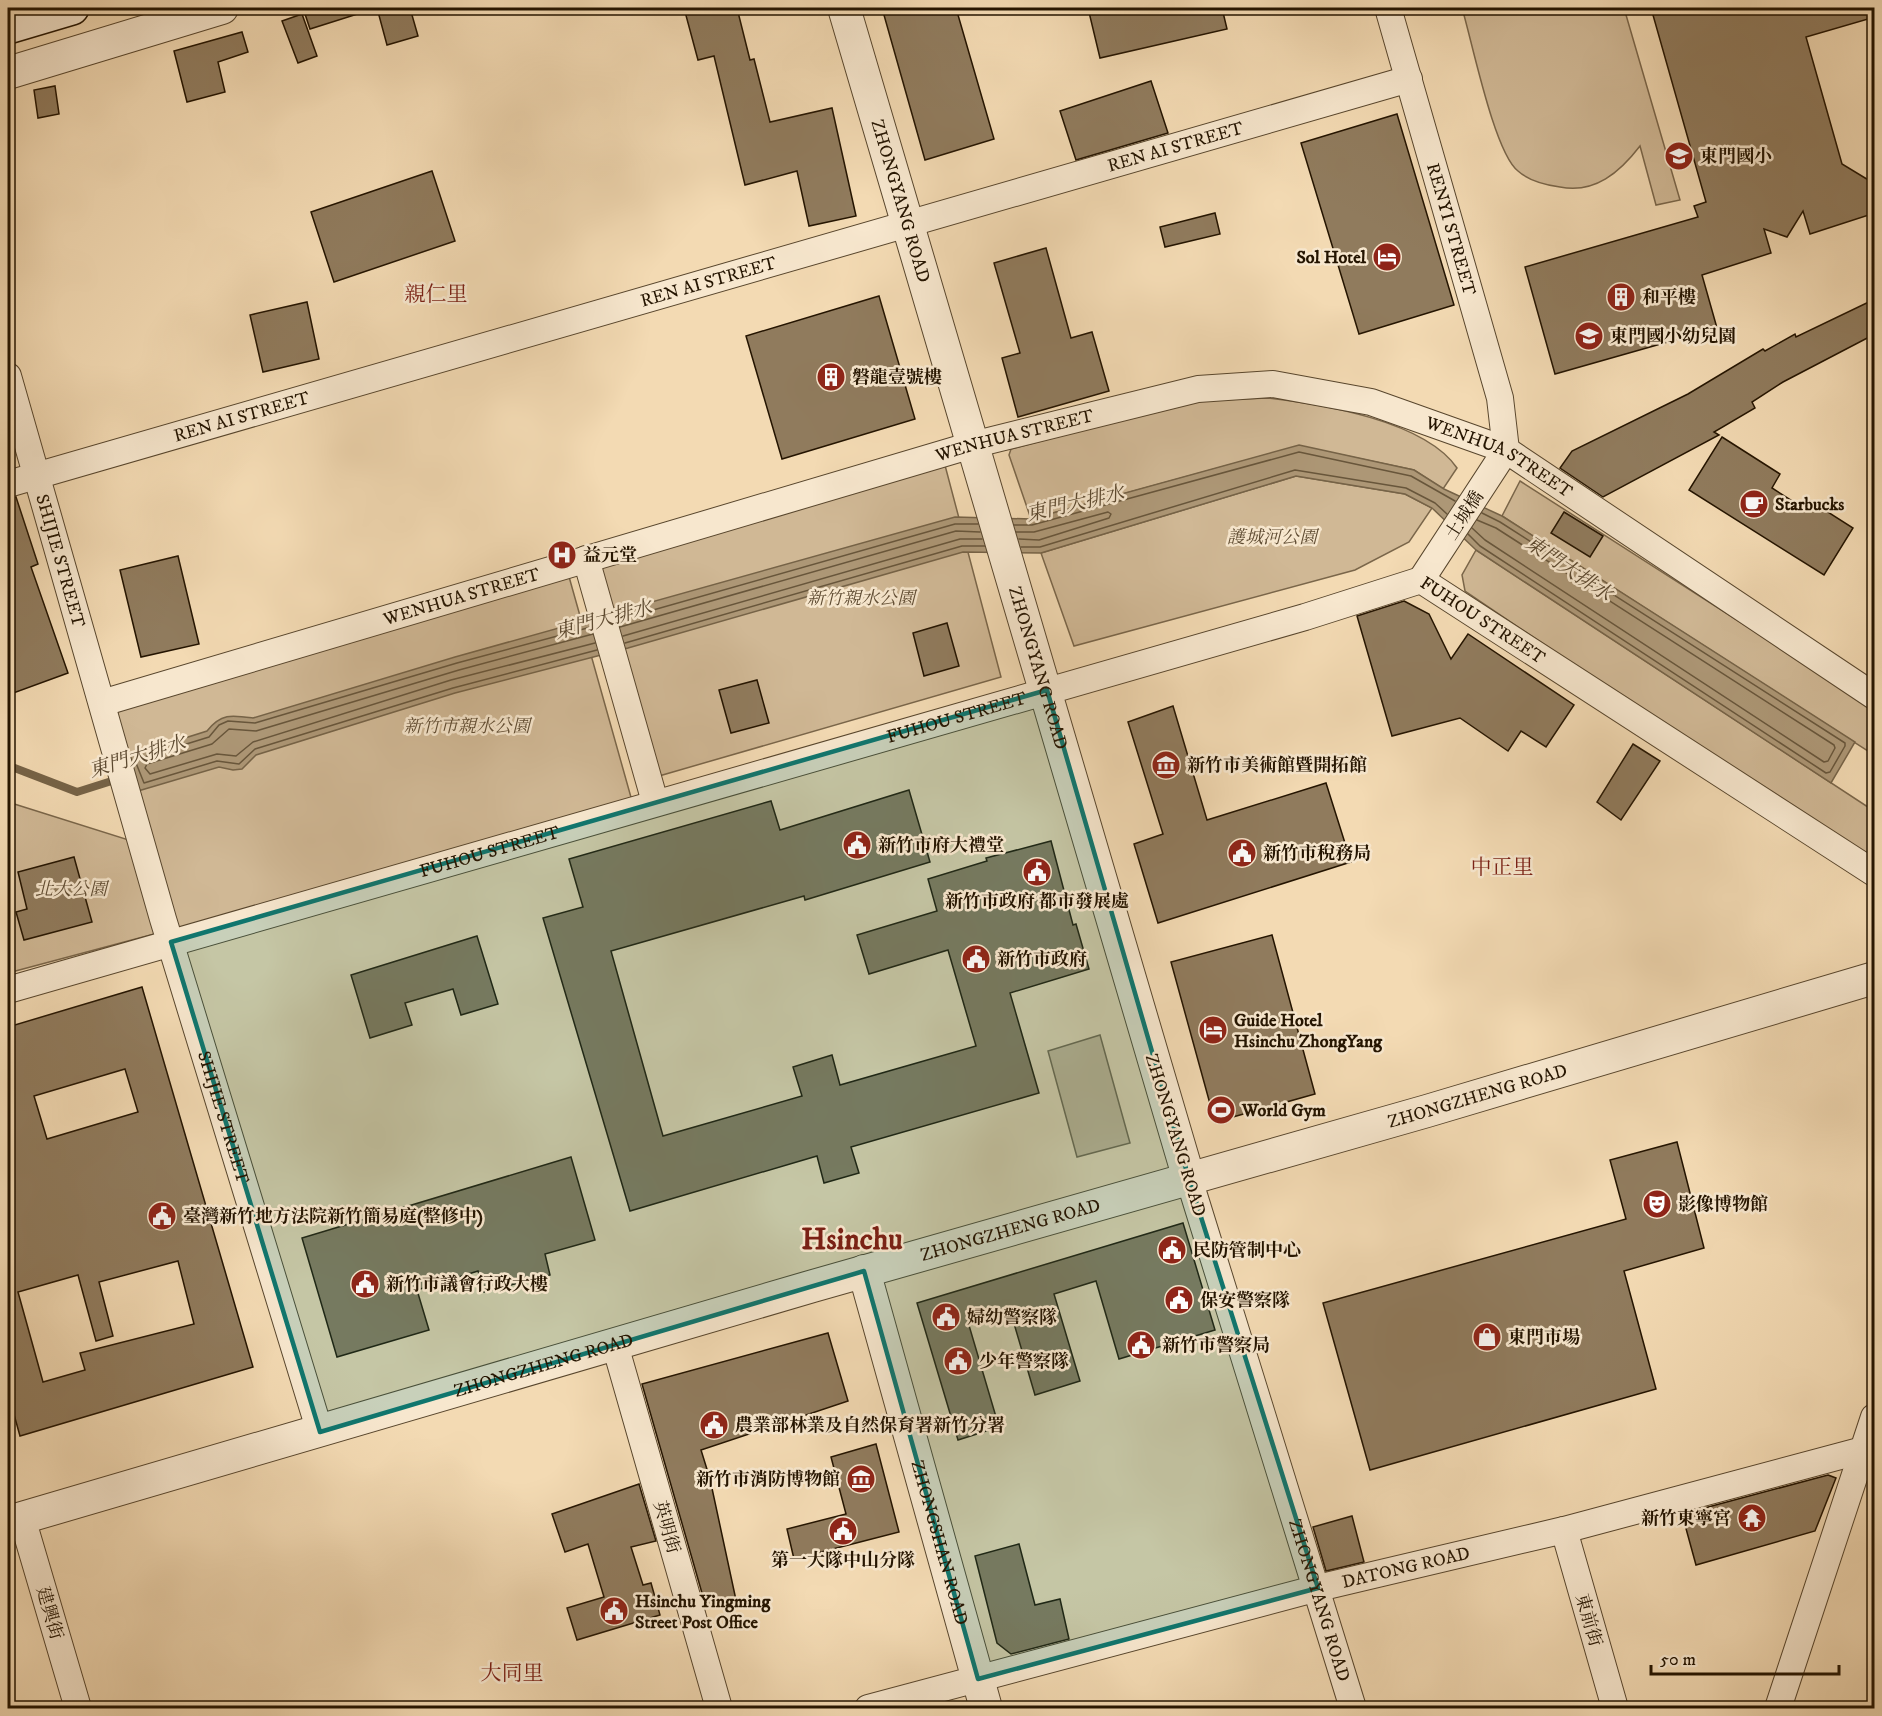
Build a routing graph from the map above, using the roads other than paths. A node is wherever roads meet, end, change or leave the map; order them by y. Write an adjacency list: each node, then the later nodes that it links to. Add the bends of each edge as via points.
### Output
1 (72, 8): 5 (main road)
2 (222, 8): 6 (street)
3 (844, 8): 8 (street, ZHONGYANG ROAD)
4 (1388, 8): 7 (street, RENYI STREET)
5 (8, 27)
6 (8, 72)
7 (1409, 79): 8 (street, REN AI STREET); 11 (street, RENYI STREET, via 1500,398)
8 (909, 224): 10 (street, ZHONGYANG ROAD); 12 (street, REN AI STREET)
9 (8, 376): 12 (street, SHIJIE STREET)
10 (972, 445): 11 (street, WENHUA STREET, via 1198,389 1273,384 1371,402); 14 (street, WENHUA STREET); 16 (street, ZHONGYANG ROAD)
11 (1506, 450): 15 (street, 土城橋); 17 (street, WENHUA STREET)
12 (37, 476): 13 (street, REN AI STREET); 18 (street, SHIJIE STREET)
13 (8, 484)
14 (586, 559): 18 (street, WENHUA STREET); 19 (street)
15 (1421, 580): 16 (street, FUHOU STREET); 20 (street, FUHOU STREET)
16 (1047, 690): 19 (street, FUHOU STREET); 24 (street, ZHONGYANG ROAD)
17 (1875, 696)
18 (102, 703): 21 (street, SHIJIE STREET)
19 (655, 802): 21 (street, FUHOU STREET)
20 (1875, 873)
21 (171, 942): 23 (street, FUHOU STREET); 28 (street, SHIJIE STREET)
22 (1875, 978): 24 (street, ZHONGZHENG ROAD)
23 (8, 990)
24 (1189, 1179): 25 (street, ZHONGZHENG ROAD); 32 (street, ZHONGYANG ROAD)
25 (864, 1272): 26 (street, ZHONGZHENG ROAD); 33 (street, ZHONGSHAN ROAD)
26 (615, 1345): 28 (street, ZHONGZHENG ROAD); 35 (street, 英明街)
27 (1875, 1417): 29 (street)
28 (320, 1431): 30 (street, ZHONGZHENG ROAD)
29 (1869, 1448): 31 (street, DATONG ROAD); 39 (street)
30 (15, 1520): 34 (street, 建興街)
31 (1564, 1530): 32 (street, DATONG ROAD); 38 (street, 東前街)
32 (1318, 1588): 33 (street, DATONG ROAD); 37 (street, ZHONGYANG ROAD)
33 (982, 1694): 36 (street, DATONG ROAD)
34 (78, 1708)
35 (719, 1708)
36 (868, 1708)
37 (1353, 1708)
38 (1615, 1708)
39 (1778, 1708)

